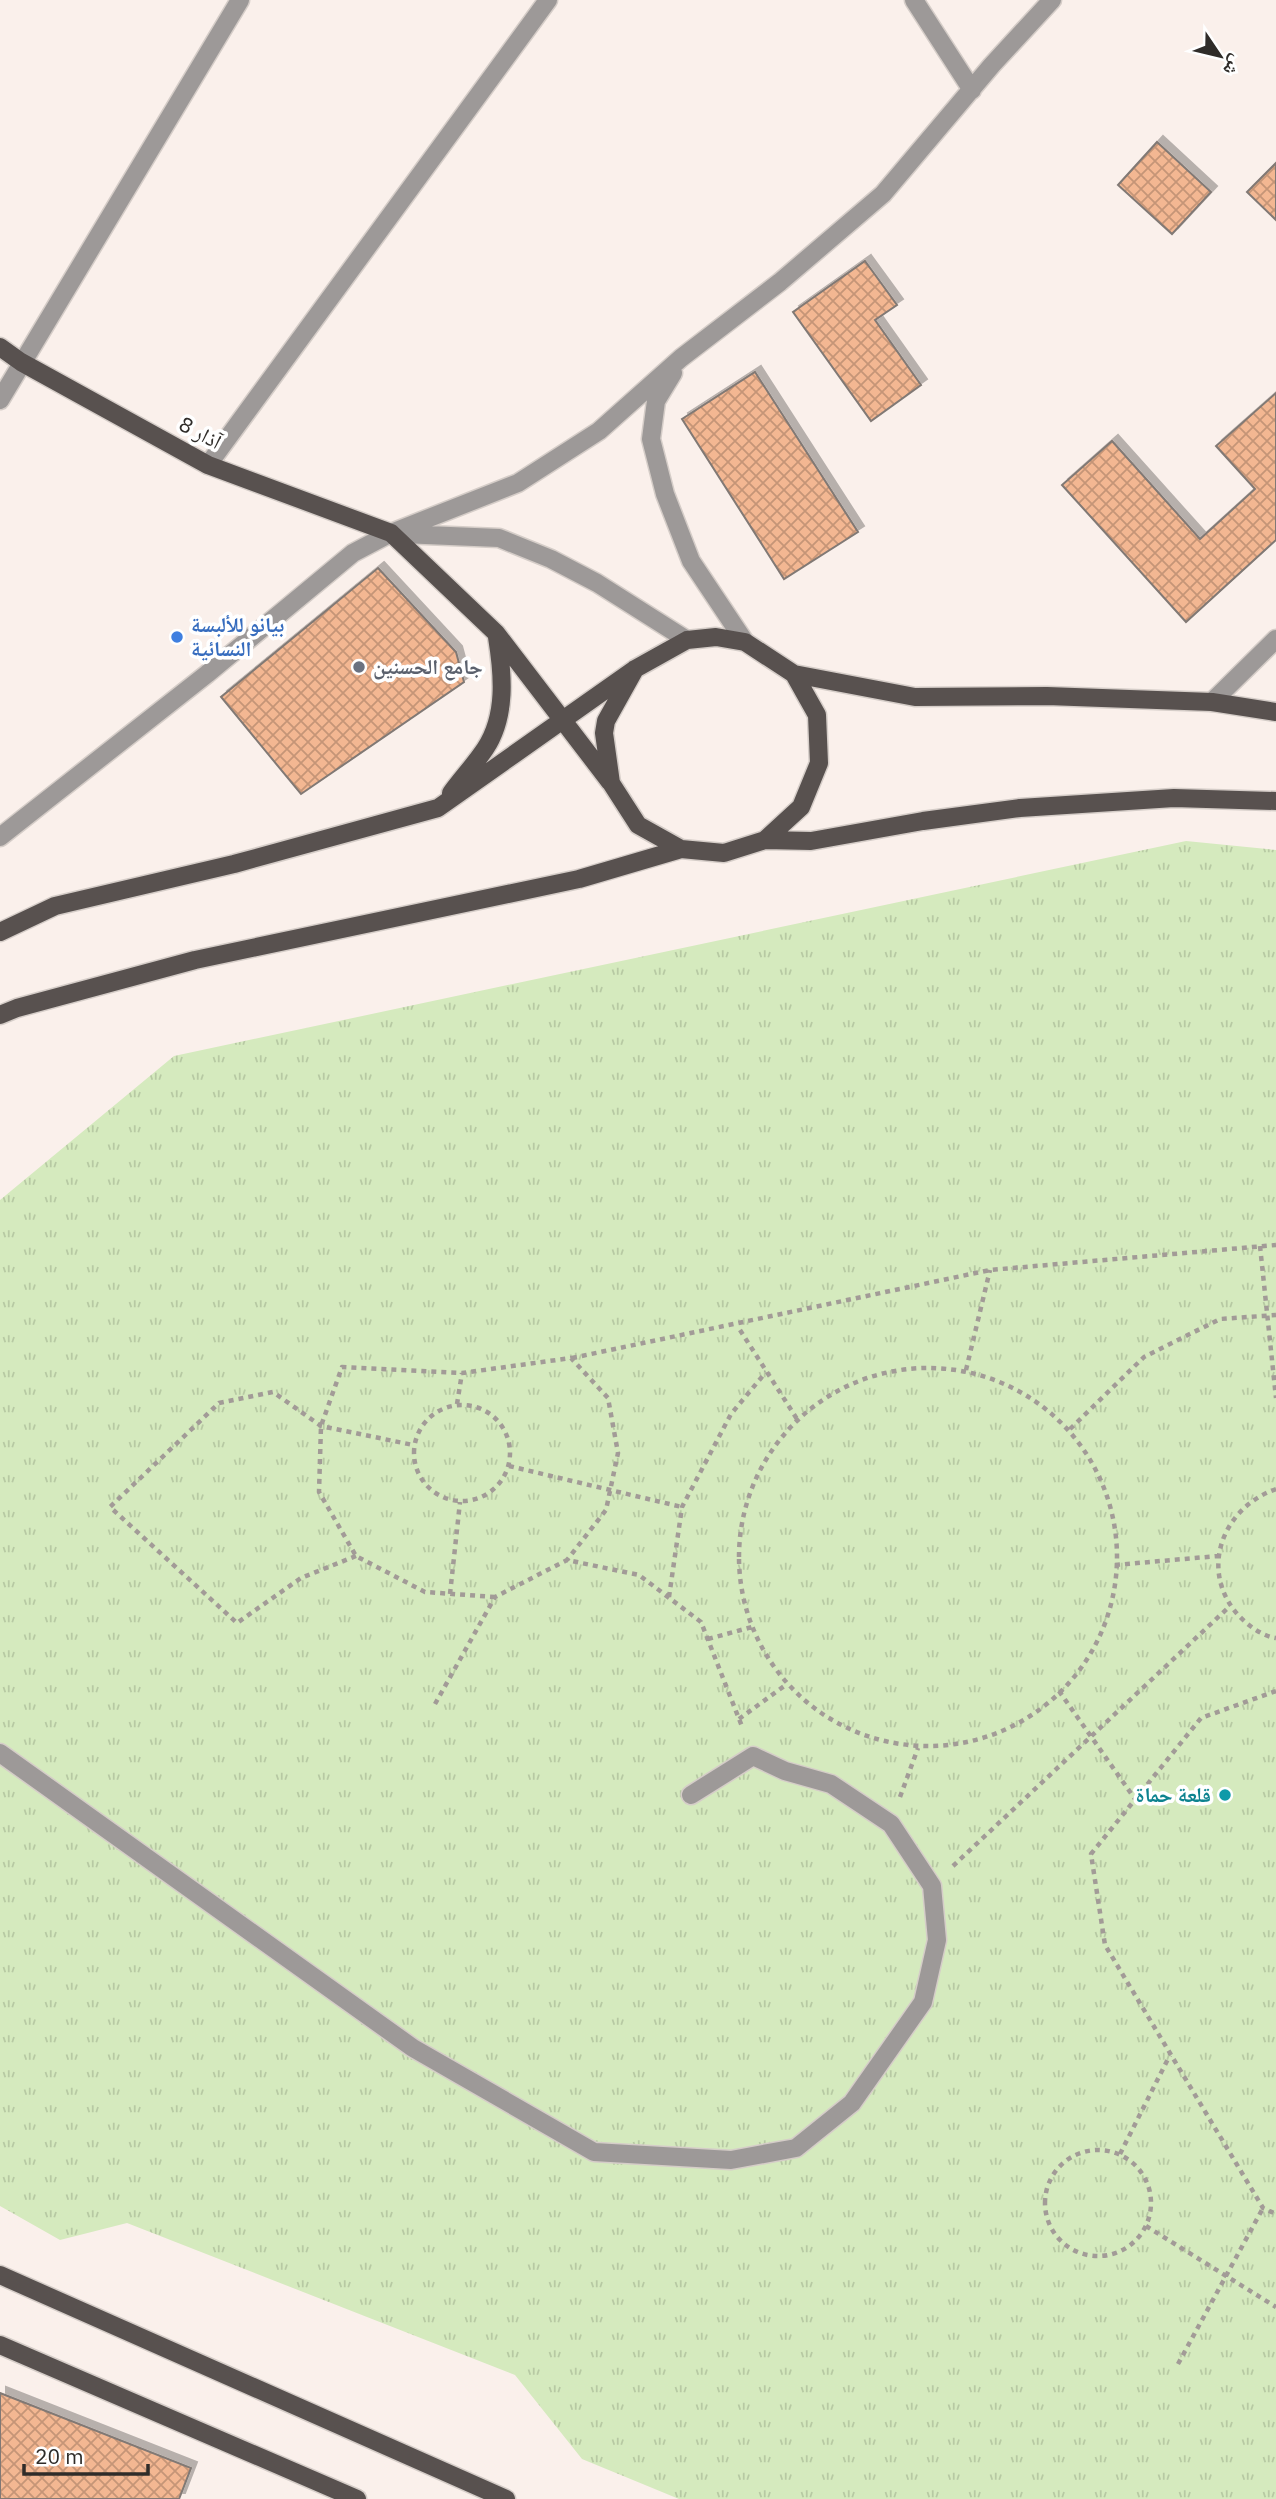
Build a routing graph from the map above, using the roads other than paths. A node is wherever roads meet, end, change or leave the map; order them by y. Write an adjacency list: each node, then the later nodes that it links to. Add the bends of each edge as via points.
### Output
1 (240, 0): 8 (street)
2 (548, 0): 10 (street)
3 (914, 0): 5 (street)
4 (1052, 0): 5 (street)
5 (972, 90): 7 (street, via 883,194)
6 (0, 347): 8 (main road, 8 آذار)
7 (681, 358): 11 (street, via 599,431 518,483); 15 (street, via 656,401 650,439 691,561)
8 (21, 362): 9 (street); 10 (main road, 8 آذار)
9 (0, 400)
10 (208, 465): 11 (main road, 8 آذار)
11 (391, 533): 12 (main road); 14 (street, via 499,538 597,583); 24 (street, via 353,553)
12 (496, 633): 20 (main road); 23 (main road, via 503,674 499,719 486,748)
13 (1276, 639): 18 (street)
14 (687, 640): 15 (main road, via 716,637); 16 (main road)
15 (745, 642): 17 (main road)
16 (635, 669): 20 (main road); 21 (main road, via 606,721)
17 (794, 674): 18 (main road, via 915,697); 25 (main road, via 817,715 819,763 801,807)
18 (1212, 702): 19 (main road)
19 (1276, 712)
20 (562, 720): 21 (main road); 23 (main road)
21 (611, 783): 26 (main road, via 638,825)
22 (1276, 800): 25 (main road, via 1174,798 1020,808 810,841)
23 (438, 808): 27 (main road, via 234,864 55,906)
24 (0, 837)
25 (765, 840): 26 (main road, via 724,853)
26 (681, 849): 28 (main road, via 579,879 195,960)
27 (0, 932)
28 (0, 1014)
29 (0, 1753): 30 (street, via 413,2048 594,2152 731,2160 796,2148 852,2103 923,2002 937,1940 932,1886 891,1824 831,1784 753,1756)
30 (691, 1795)
31 (0, 2275): 34 (main road)
32 (0, 2346): 33 (main road)
33 (357, 2499)
34 (506, 2499)

